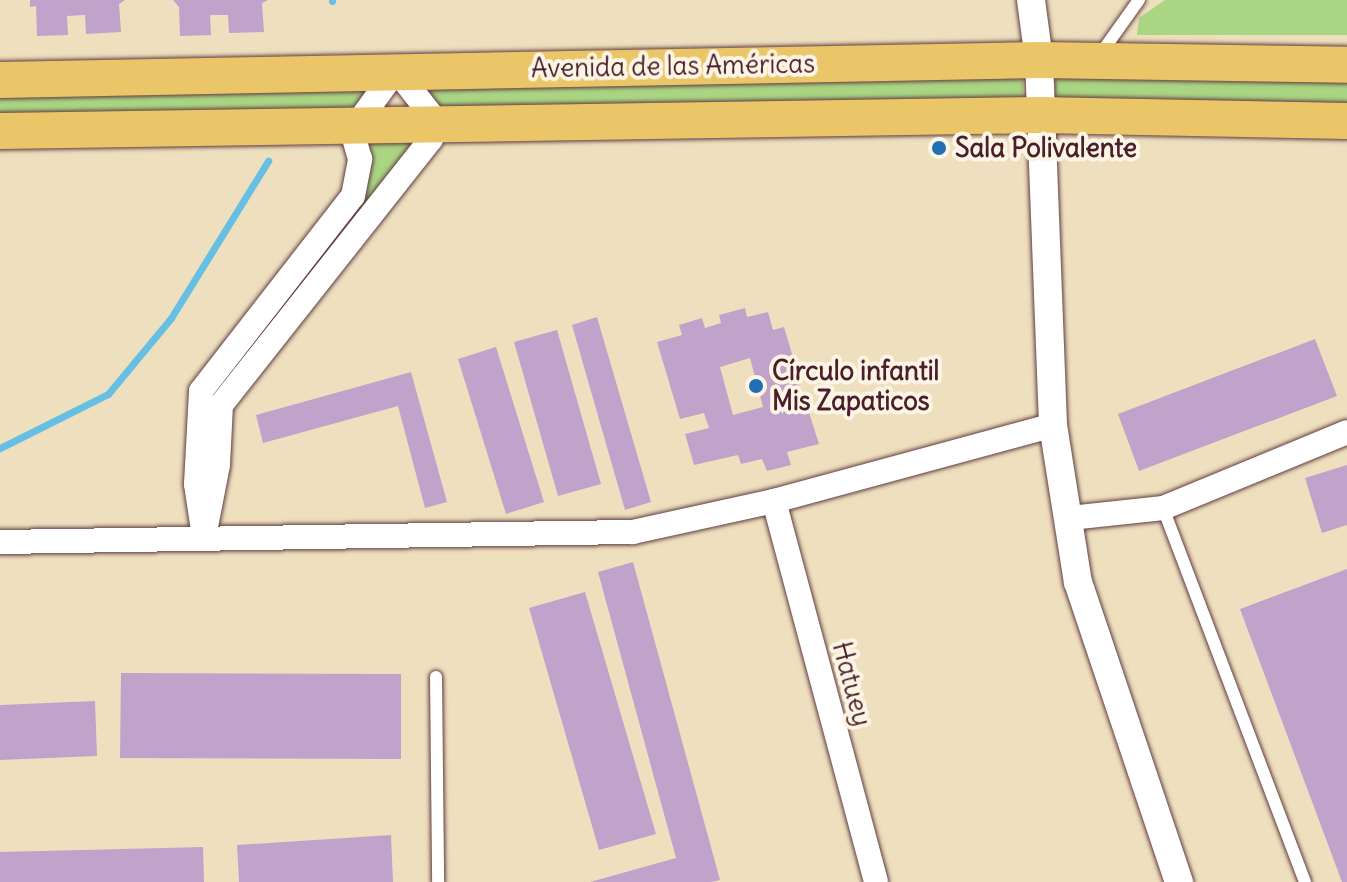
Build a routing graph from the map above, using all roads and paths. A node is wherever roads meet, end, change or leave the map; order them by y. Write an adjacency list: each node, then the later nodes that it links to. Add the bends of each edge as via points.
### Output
1 (1031, 0): 3 (street)
2 (1139, 0): 4 (lane)
3 (1039, 60): 4 (main road, Avenida de las Américas); 6 (main road, Avenida de las Américas); 8 (street)
4 (1097, 60): 5 (main road, Avenida de las Américas)
5 (1347, 65)
6 (396, 70): 7 (main road, Avenida de las Américas); 10 (street); 11 (street)
7 (0, 80)
8 (1039, 115): 9 (main road, Avenida de las Américas); 10 (main road, Avenida de las Américas); 13 (street)
9 (1347, 121)
10 (435, 123): 11 (main road, Avenida de las Américas); 18 (street, via 424,149 221,405 218,465)
11 (354, 125): 12 (main road, Avenida de las Américas); 18 (street, via 360,159 353,196 201,391 196,484)
12 (0, 131)
13 (1053, 425): 15 (street); 17 (street)
14 (1347, 432): 16 (street)
15 (774, 501): 18 (street, via 633,532); 22 (street, Hatuey)
16 (1163, 508): 17 (street); 24 (lane)
17 (1070, 518): 23 (street, via 1078,582)
18 (204, 537): 19 (street)
19 (0, 542)
20 (436, 677): 21 (lane)
21 (438, 882)
22 (876, 882)
23 (1179, 882)
24 (1305, 882)

